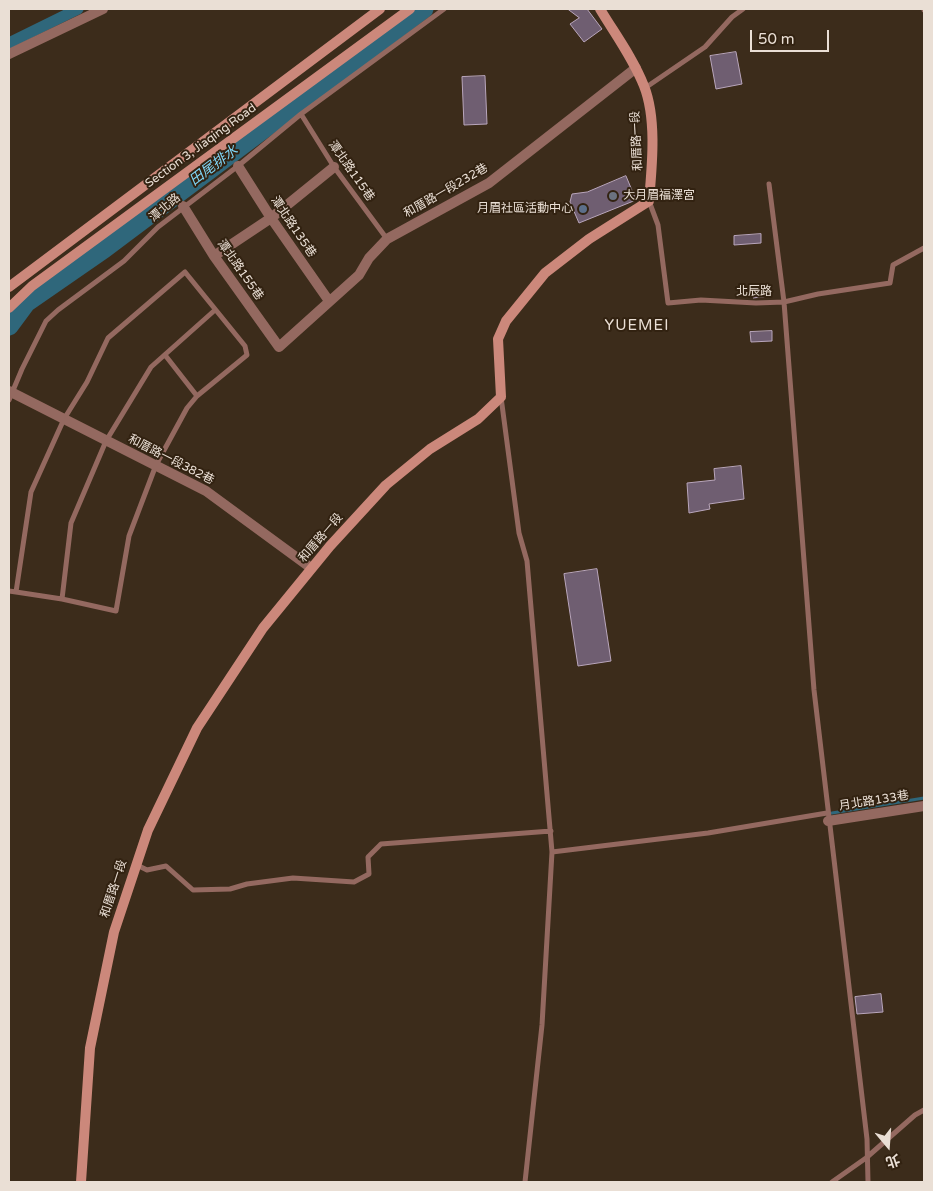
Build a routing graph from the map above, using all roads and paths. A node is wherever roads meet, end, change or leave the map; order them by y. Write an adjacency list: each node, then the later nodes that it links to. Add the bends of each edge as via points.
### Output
1 (102, 9): 7 (street)
2 (380, 9): 20 (street, Section 3, Jiaqing Road)
3 (410, 9): 23 (street, Section 3, Jiaqing Road, via 32,286)
4 (444, 9): 10 (lane, 潭北路)
5 (600, 9): 8 (street, 和厝路一段)
6 (743, 9): 9 (lane, via 705,47)
7 (9, 54)
8 (636, 68): 9 (street, 和厝路一段); 17 (street, 和厝路一段232巷, via 489,183)
9 (645, 88): 14 (street, 和厝路一段, via 651,124)
10 (301, 114): 11 (lane, 潭北路); 12 (lane, 潭北路115巷)
11 (238, 166): 15 (lane, 潭北路); 16 (street, 潭北路135巷)
12 (334, 168): 16 (street); 17 (lane, 潭北路115巷)
13 (769, 184): 22 (lane)
14 (649, 201): 22 (lane, 北辰路, via 658,225 668,303 702,300); 29 (street, via 589,239 545,273 506,321 498,339)
15 (183, 206): 19 (street, 潭北路155巷); 27 (lane, 潭北路, via 124,261 46,321)
16 (271, 218): 19 (street); 21 (street, 潭北路135巷)
17 (387, 239): 21 (street, 和厝路一段232巷, via 369,258 359,275)
18 (924, 248): 22 (lane, 北辰路, via 893,265 890,283)
19 (214, 256): 25 (street, 潭北路155巷)
20 (9, 287)
21 (330, 301): 25 (street, 和厝路一段232巷)
22 (784, 302): 38 (lane)
23 (9, 308)
24 (215, 310): 26 (lane); 28 (lane, via 245,346 247,355); 30 (lane, via 185,272 108,338 87,382)
25 (280, 347)
26 (165, 355): 28 (lane); 31 (lane, via 151,367)
27 (10, 395): 30 (street, 和厝路一段382巷)
28 (197, 396): 32 (lane)
29 (501, 397): 33 (street, 和厝路一段, via 478,419 430,449 386,485); 39 (lane, via 519,533 527,561)
30 (64, 419): 31 (street, 和厝路一段382巷); 35 (lane, via 31,492)
31 (106, 441): 32 (street, 和厝路一段382巷); 36 (lane, via 71,523)
32 (156, 465): 33 (street, 和厝路一段382巷, via 206,491); 36 (lane, via 129,536 116,612)
33 (311, 568): 41 (street, 和厝路一段, via 263,628 197,728)
34 (9, 591): 35 (lane)
35 (16, 592): 36 (lane)
36 (62, 599)
37 (924, 806): 38 (street, 月北路133巷)
38 (827, 817): 40 (lane); 43 (lane, via 867,1139)
39 (551, 831): 40 (lane); 41 (lane, via 381,844 368,857 369,874 354,882 294,878 230,889 193,890 166,866 146,870)
40 (552, 852): 45 (lane, via 542,1024)
41 (135, 864): 44 (street, 和厝路一段, via 114,932 90,1048)
42 (924, 1110): 43 (lane)
43 (866, 1158): 46 (lane); 47 (lane)
44 (81, 1182)
45 (525, 1182)
46 (832, 1182)
47 (868, 1182)

